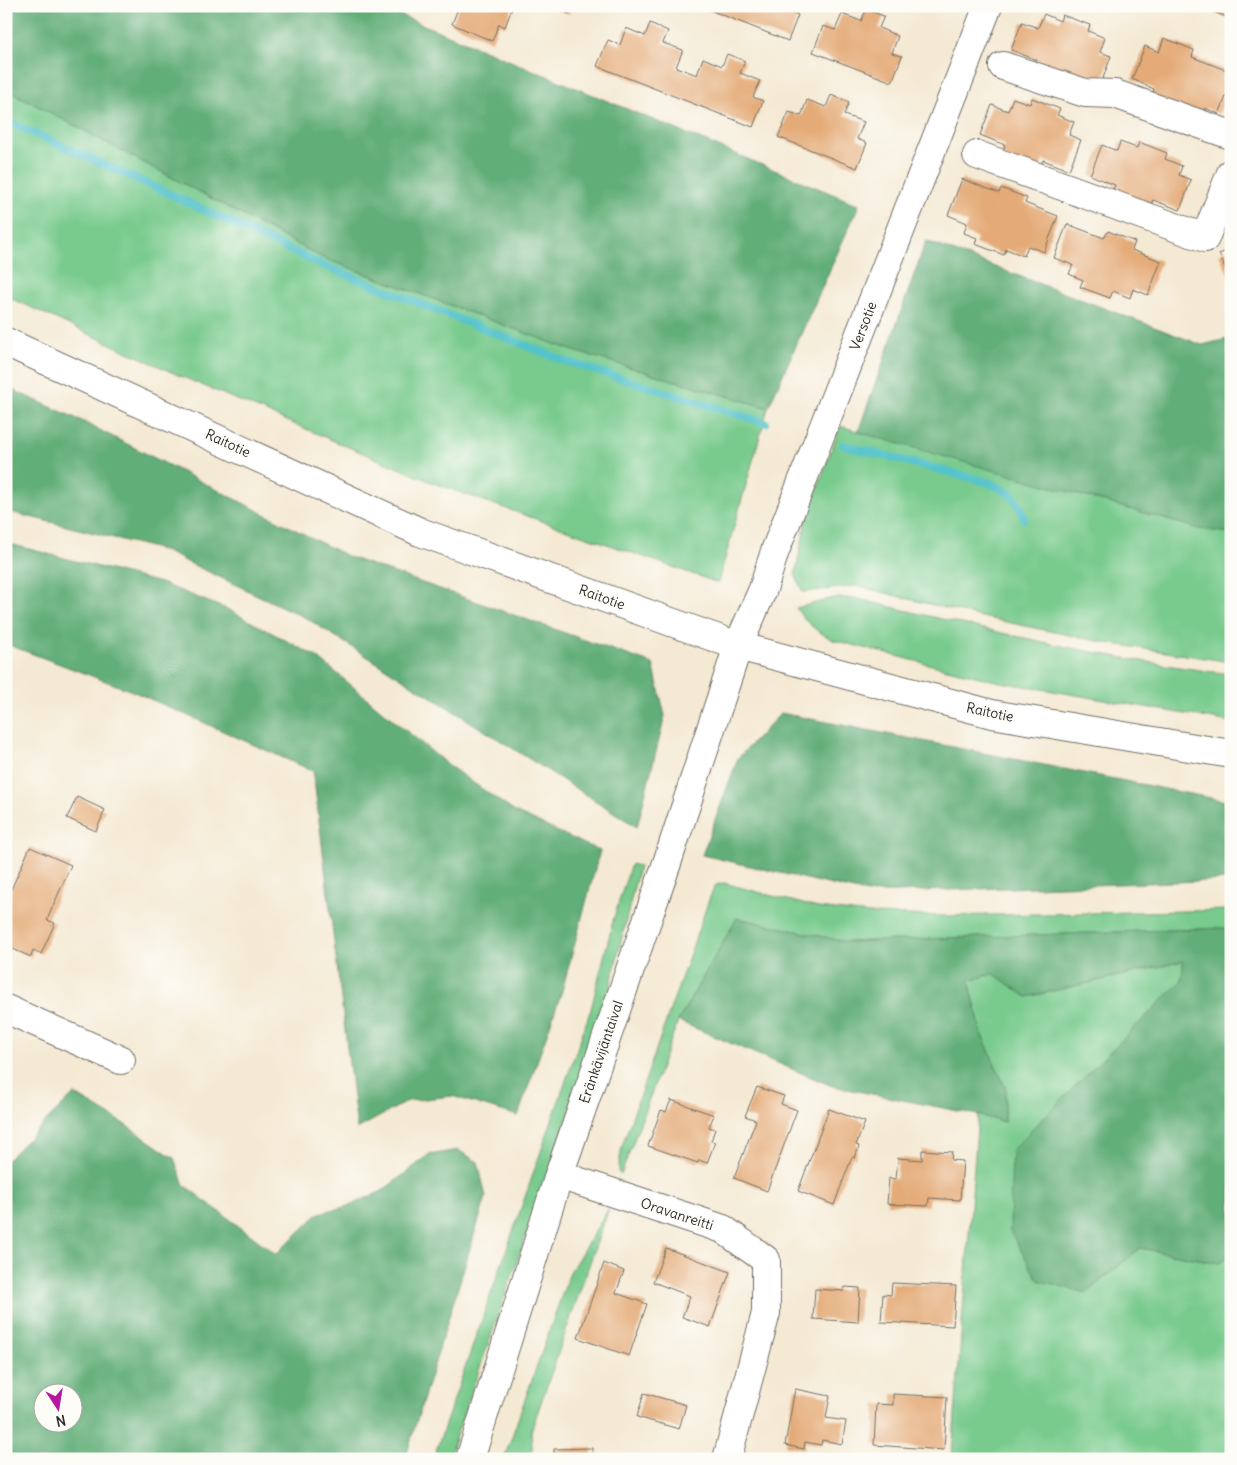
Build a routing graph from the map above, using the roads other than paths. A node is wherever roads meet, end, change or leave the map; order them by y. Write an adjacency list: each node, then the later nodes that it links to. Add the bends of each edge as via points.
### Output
1 (988, 6): 7 (street, Versotie, via 763,589)
2 (1003, 66): 3 (street, via 1085,94 1115,94)
3 (1231, 135)
4 (977, 155): 5 (street, via 1205,238)
5 (1231, 173)
6 (6, 342): 7 (street, Raitotie, via 420,532)
7 (738, 646): 8 (street, Raitotie, via 992,714); 11 (street, Eränkävijäntaival)
8 (1231, 754)
9 (6, 1009): 10 (street)
10 (121, 1060)
11 (559, 1175): 12 (street, Eränkävijäntaival); 13 (street, Oravanreitti, via 723,1229 766,1260 766,1313)
12 (470, 1459)
13 (727, 1459)

